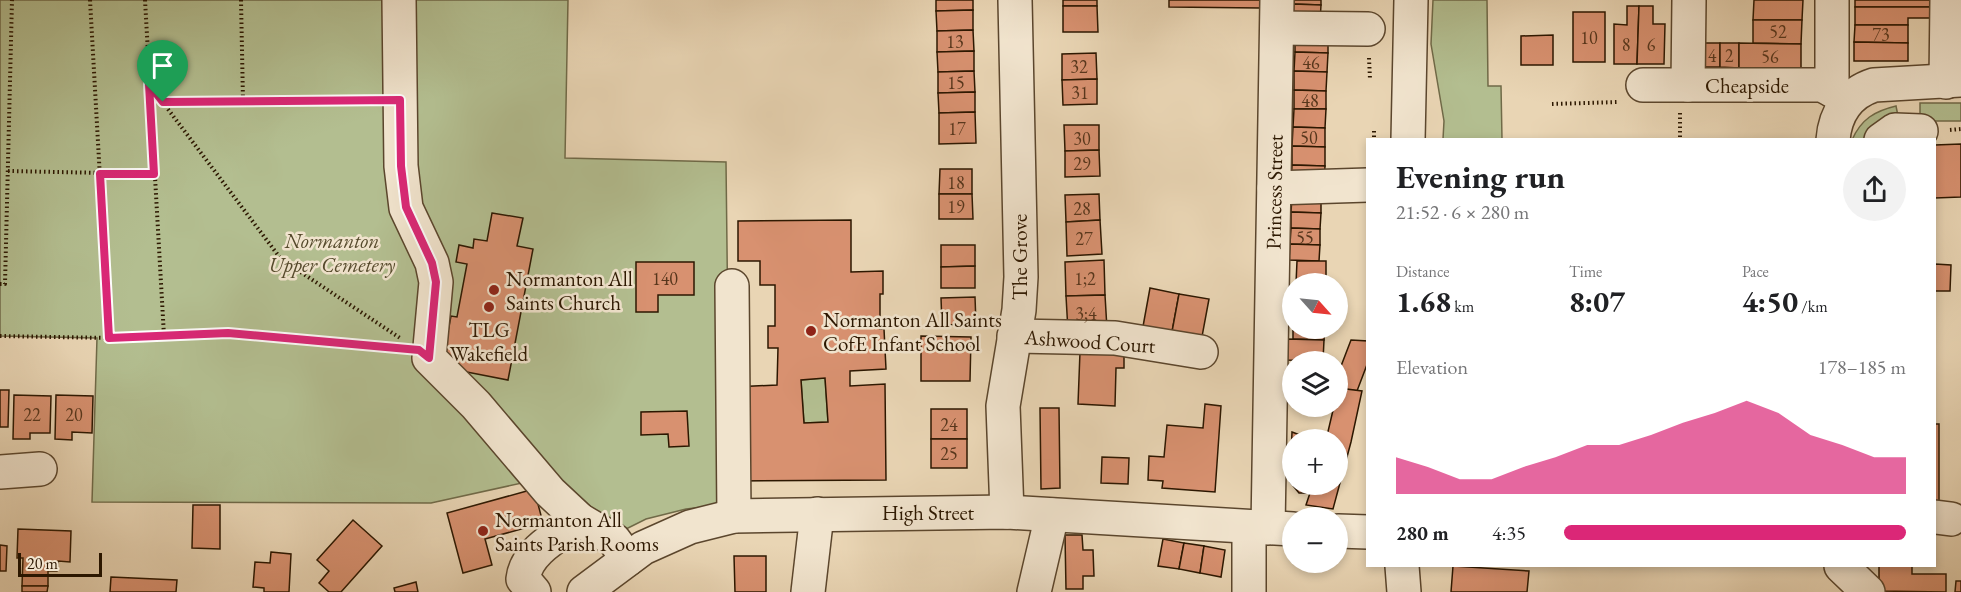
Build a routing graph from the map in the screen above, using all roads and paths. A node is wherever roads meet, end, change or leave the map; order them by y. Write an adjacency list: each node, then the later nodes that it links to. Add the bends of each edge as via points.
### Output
1 (12, 0): 26 (path)
2 (90, 0): 27 (path)
3 (145, 0): 14 (path)
4 (241, 0): 19 (path)
5 (399, 0): 18 (street)
6 (1015, 0): 35 (street, The Grove, via 1021,277)
7 (1411, 0): 24 (street)
8 (1689, 0): 15 (street)
9 (1832, 0): 17 (street)
10 (1947, 0): 13 (street)
11 (1277, 14): 12 (street); 30 (street, Princess Street)
12 (1368, 29)
13 (1953, 81): 17 (street, via 1874,85)
14 (149, 84): 20 (path); 28 (path)
15 (1688, 85): 16 (street, Cheapside); 17 (street, Cheapside, via 1813,85)
16 (1645, 86): 21 (path, via 1646,101)
17 (1840, 95): 25 (street)
18 (400, 100): 19 (path); 37 (street, via 406,207 432,263 436,282)
19 (243, 101): 20 (path)
20 (163, 102): 37 (path, via 281,259 311,282)
21 (1552, 104)
22 (1374, 131): 23 (path)
23 (1374, 138)
24 (1408, 138)
25 (1833, 138)
26 (8, 171): 27 (path); 31 (path, via 5,284)
27 (100, 174): 28 (path); 36 (path)
28 (154, 174): 34 (path)
29 (1366, 185): 30 (street)
30 (1274, 188): 46 (street, Princess Street)
31 (0, 284)
32 (732, 286): 44 (street)
33 (0, 336): 36 (path)
34 (164, 336): 36 (path); 37 (path, via 228,333)
35 (1014, 336): 38 (street, Ashwood Court, via 1115,338); 41 (street, The Grove, via 1003,406)
36 (109, 338)
37 (424, 348): 45 (street, via 437,368 476,405 543,484)
38 (1201, 352)
39 (40, 470): 40 (street)
40 (0, 472)
41 (1007, 512): 42 (street, High Street); 43 (street, High Street)
42 (817, 514): 44 (street, High Street); 54 (street)
43 (1052, 515): 46 (street, High Street); 55 (street)
44 (734, 516): 49 (street, High Street, via 690,527)
45 (580, 520): 49 (street, via 614,540); 52 (street, via 524,566 523,579)
46 (1270, 528): 56 (street, Princess Street)
47 (1348, 531): 48 (street)
48 (1366, 532)
49 (628, 559): 53 (street, High Street)
50 (1402, 567): 57 (street)
51 (1842, 567): 58 (street)
52 (534, 592)
53 (584, 592)
54 (808, 592)
55 (1034, 592)
56 (1249, 592)
57 (1404, 592)
58 (1868, 592)

